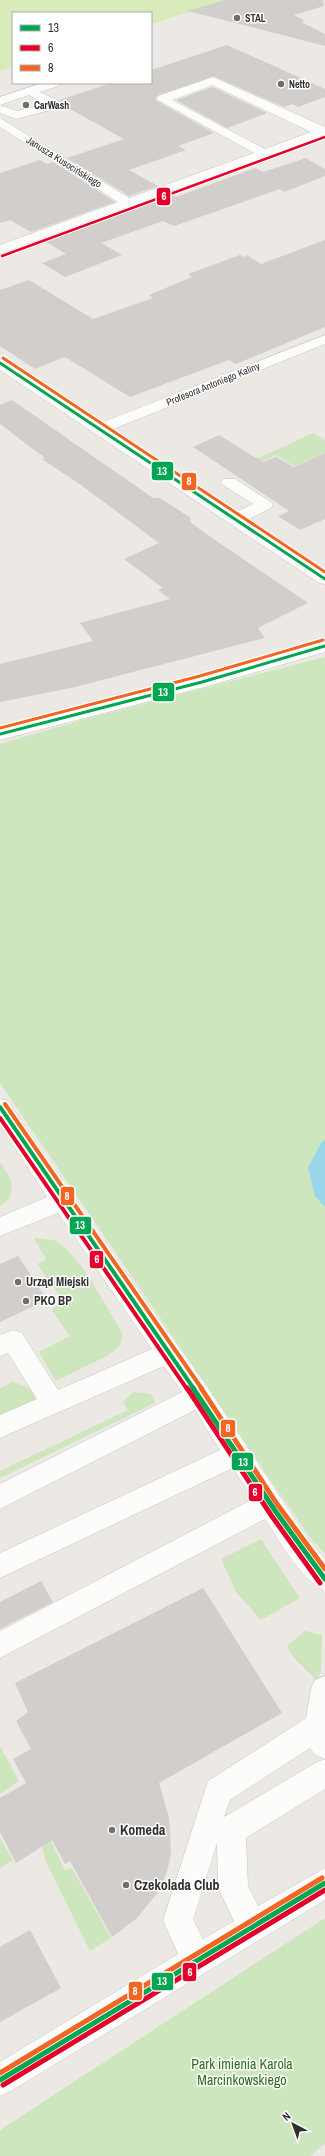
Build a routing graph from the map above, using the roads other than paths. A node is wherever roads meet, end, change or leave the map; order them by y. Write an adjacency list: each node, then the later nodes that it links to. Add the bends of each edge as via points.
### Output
1 (51, 84): 2 (street)
2 (12, 98): 3 (street); 3 (street, via 24,111 20,114); 3 (street, via 53,102 54,105)
3 (38, 110)
4 (0, 122): 7 (street, Janusza Kusocińskiego)
5 (323, 131): 6 (street); 6 (street, via 213,81 162,99)
6 (264, 153): 7 (street)
7 (128, 203): 8 (street)
8 (0, 250)
9 (325, 339): 11 (street, Profesora Antoniego Kaliny)
10 (0, 363): 11 (street)
11 (100, 429): 13 (street)
12 (229, 482): 13 (street, via 265,506)
13 (235, 519): 14 (street)
14 (325, 579)
15 (325, 646): 16 (street, via 202,682)
16 (0, 734)
17 (0, 1107): 18 (street)
18 (62, 1201): 19 (street); 21 (street)
19 (0, 1226)
20 (0, 1346): 23 (street, via 13,1340)
21 (169, 1353): 22 (street); 23 (street)
22 (199, 1396): 25 (street); 26 (street)
23 (53, 1404): 24 (street)
24 (0, 1427)
25 (237, 1454): 27 (street); 28 (street)
26 (0, 1497)
27 (270, 1503): 29 (street, via 299,1547); 30 (street)
28 (0, 1566)
29 (325, 1579)
30 (0, 1645)
31 (325, 1689): 32 (street)
32 (321, 1740): 36 (street, via 313,1729 218,1791 178,1920)
33 (325, 1773): 35 (street, via 231,1830 233,1888)
34 (325, 1883): 35 (street)
35 (253, 1927): 36 (street)
36 (197, 1960): 37 (street)
37 (0, 2080)

